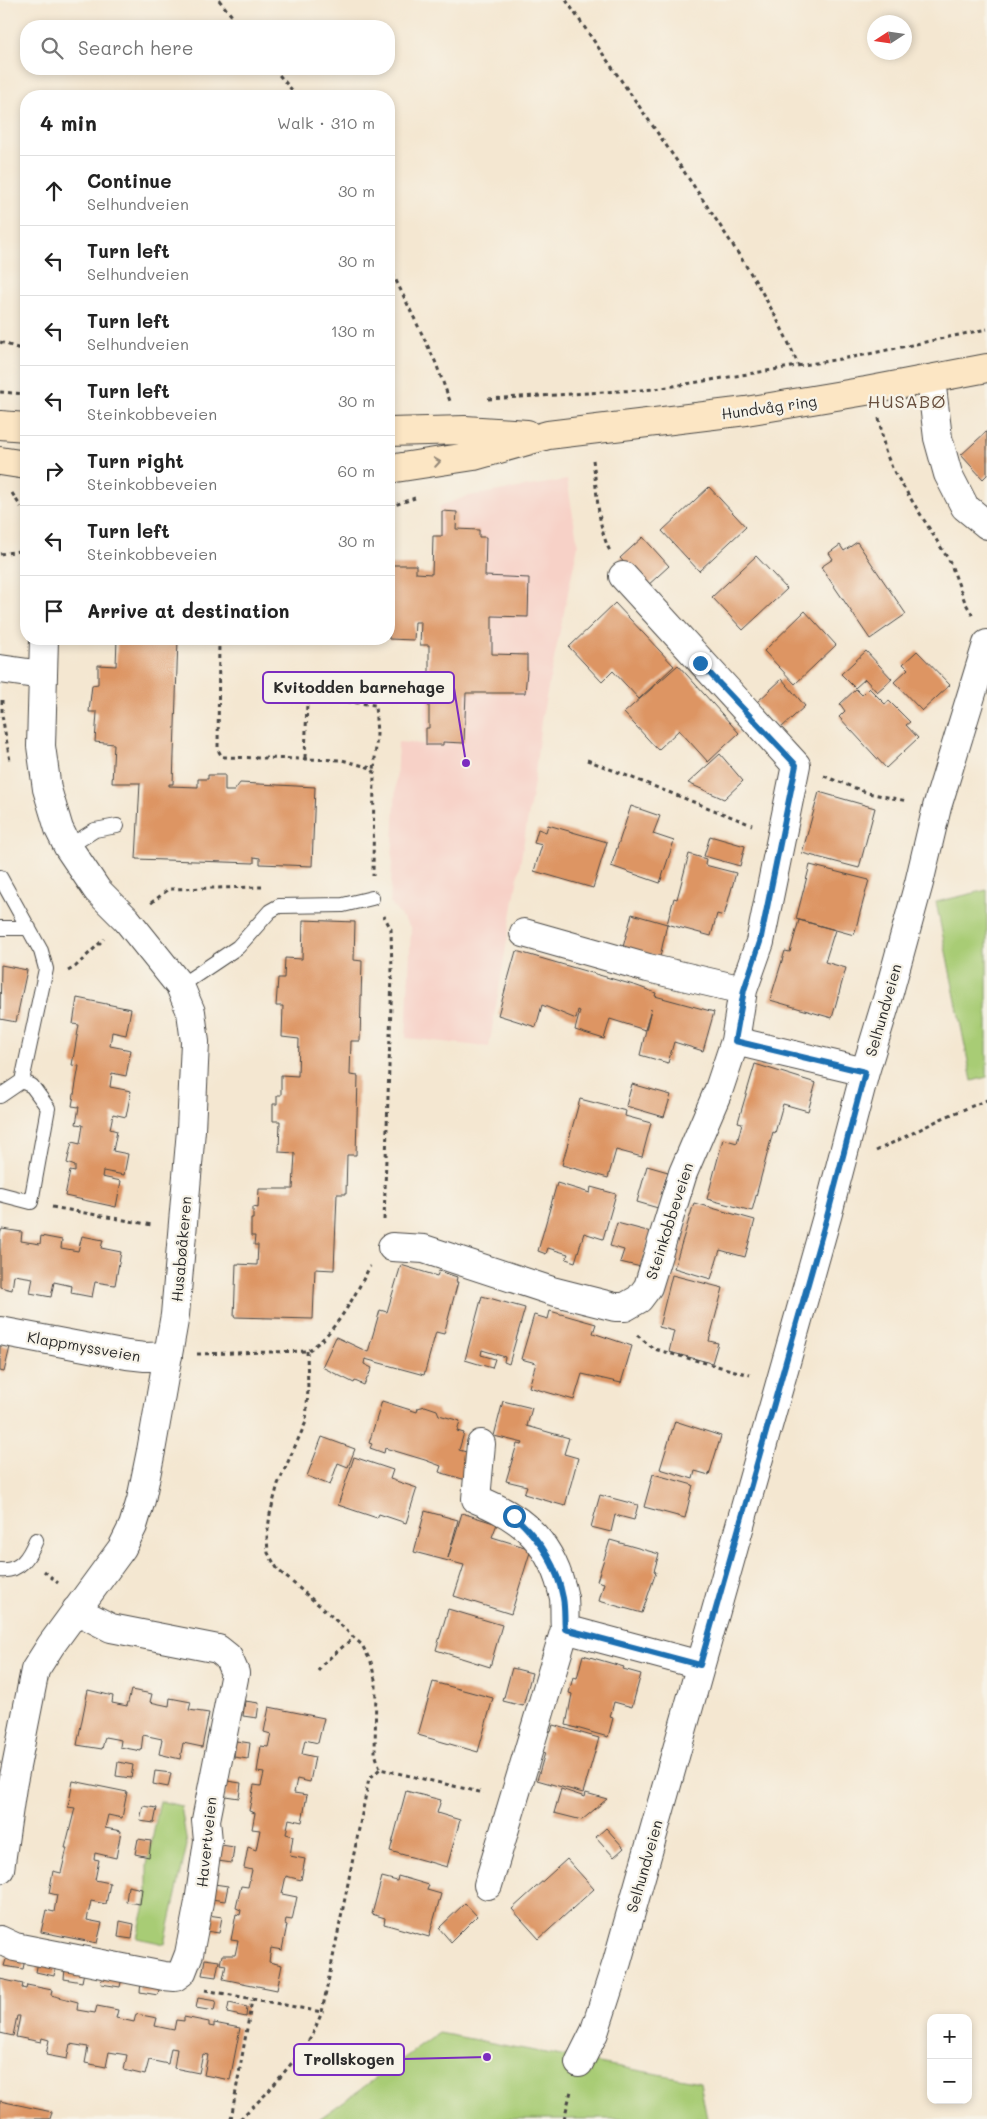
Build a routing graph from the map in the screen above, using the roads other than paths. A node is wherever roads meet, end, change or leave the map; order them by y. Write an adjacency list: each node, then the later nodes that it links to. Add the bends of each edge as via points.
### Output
1 (987, 368): 2 (main road, Hundvåg ring)
2 (931, 379): 6 (main road, Hundvåg ring, via 746,411); 10 (street, via 938,438 948,474 965,506)
3 (0, 425): 4 (main road)
4 (20, 427)
5 (395, 432): 6 (main road, Hundvåg ring, via 465,430)
6 (548, 435): 9 (main road, Hundvåg ring, one-way to 6, via 474,456)
7 (0, 461): 8 (main road)
8 (20, 464)
9 (395, 468)
10 (987, 525)
11 (623, 576): 24 (street, Steinkobbeveien, via 796,765 760,942)
12 (983, 635): 26 (street, Selhundveien, via 893,979)
13 (44, 645): 14 (street, Husabøåkeren)
14 (42, 675): 15 (street); 17 (street, Husabøåkeren, via 42,764 51,807)
15 (1, 680)
16 (117, 826): 17 (lane, via 95,830)
17 (68, 847): 23 (street, Husabøåkeren, via 97,890 127,920)
18 (0, 877): 21 (lane)
19 (372, 898): 23 (lane, via 343,905 280,906 270,911 238,948)
20 (0, 928): 21 (lane)
21 (29, 928): 27 (lane, via 42,952 46,968)
22 (524, 933): 24 (street, via 648,968)
23 (180, 986): 32 (street, Husabøåkeren, via 191,1012 196,1042 180,1264)
24 (744, 990): 25 (street, Steinkobbeveien)
25 (735, 1041): 26 (street); 30 (street, Steinkobbeveien, via 719,1089 683,1173 648,1287 639,1299 625,1306 600,1304 424,1249)
26 (865, 1072): 38 (street, Selhundveien)
27 (22, 1081): 28 (lane); 29 (lane, via 32,1086 48,1108 30,1202)
28 (0, 1096)
29 (0, 1194)
30 (386, 1246)
31 (0, 1331): 32 (street, Klappmyssveien, via 145,1358)
32 (168, 1356): 36 (street, Husabøåkeren, via 141,1500 128,1538)
33 (481, 1444): 37 (street, via 476,1499 514,1516 544,1548 564,1599)
34 (36, 1540): 35 (lane, via 29,1556 18,1567)
35 (0, 1570)
36 (76, 1610): 39 (street, Husabøåkeren, via 35,1670); 41 (street, Havertveien, via 111,1628 218,1649 233,1666 231,1697 206,1820 208,1841 189,1954 179,1976 164,1976 15,1947)
37 (565, 1629): 38 (street); 40 (street)
38 (700, 1665): 42 (street, Selhundveien, via 617,1962 594,2033)
39 (0, 1869)
40 (488, 1885)
41 (0, 1940)
42 (579, 2063)

